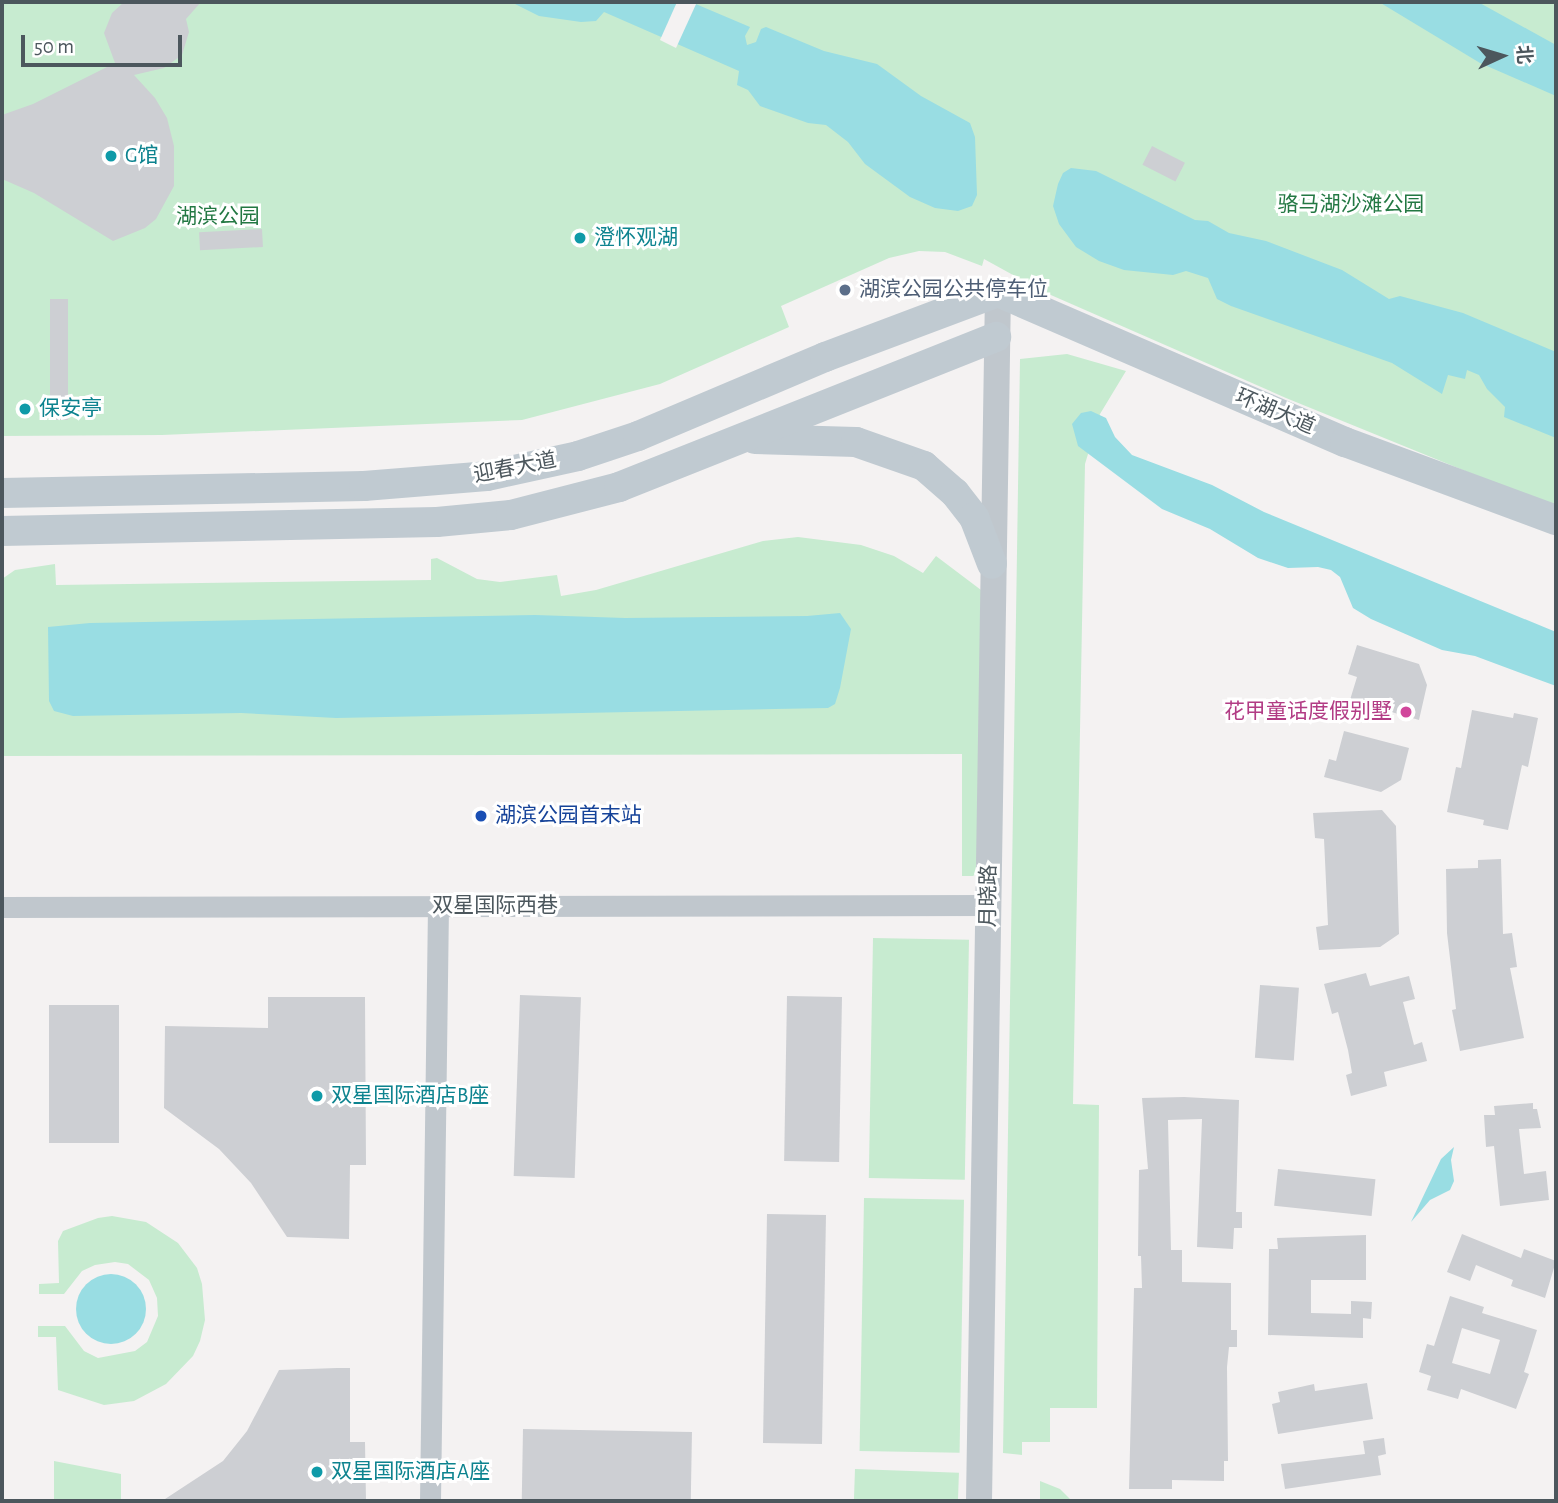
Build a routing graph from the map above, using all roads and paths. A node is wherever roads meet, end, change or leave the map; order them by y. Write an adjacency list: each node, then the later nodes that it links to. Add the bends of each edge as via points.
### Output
1 (998, 292): 2 (street, 月晓路); 4 (main road, 迎春大道, via 638,436 578,456 487,476 364,486); 5 (main road, 环湖大道, via 1345,442)
2 (996, 337): 3 (main road, 迎春大道); 7 (street, 月晓路)
3 (744, 439): 6 (main road, 迎春大道, via 619,487 511,515 437,522); 7 (main road, via 856,442 924,466 974,517)
4 (2, 493)
5 (1556, 520)
6 (2, 531)
7 (992, 564): 8 (street, 月晓路)
8 (989, 905): 9 (street, 双星国际西巷); 12 (street, 月晓路)
9 (438, 906): 10 (street, 双星国际西巷); 11 (street)
10 (2, 907)
11 (430, 1501)
12 (979, 1501)

